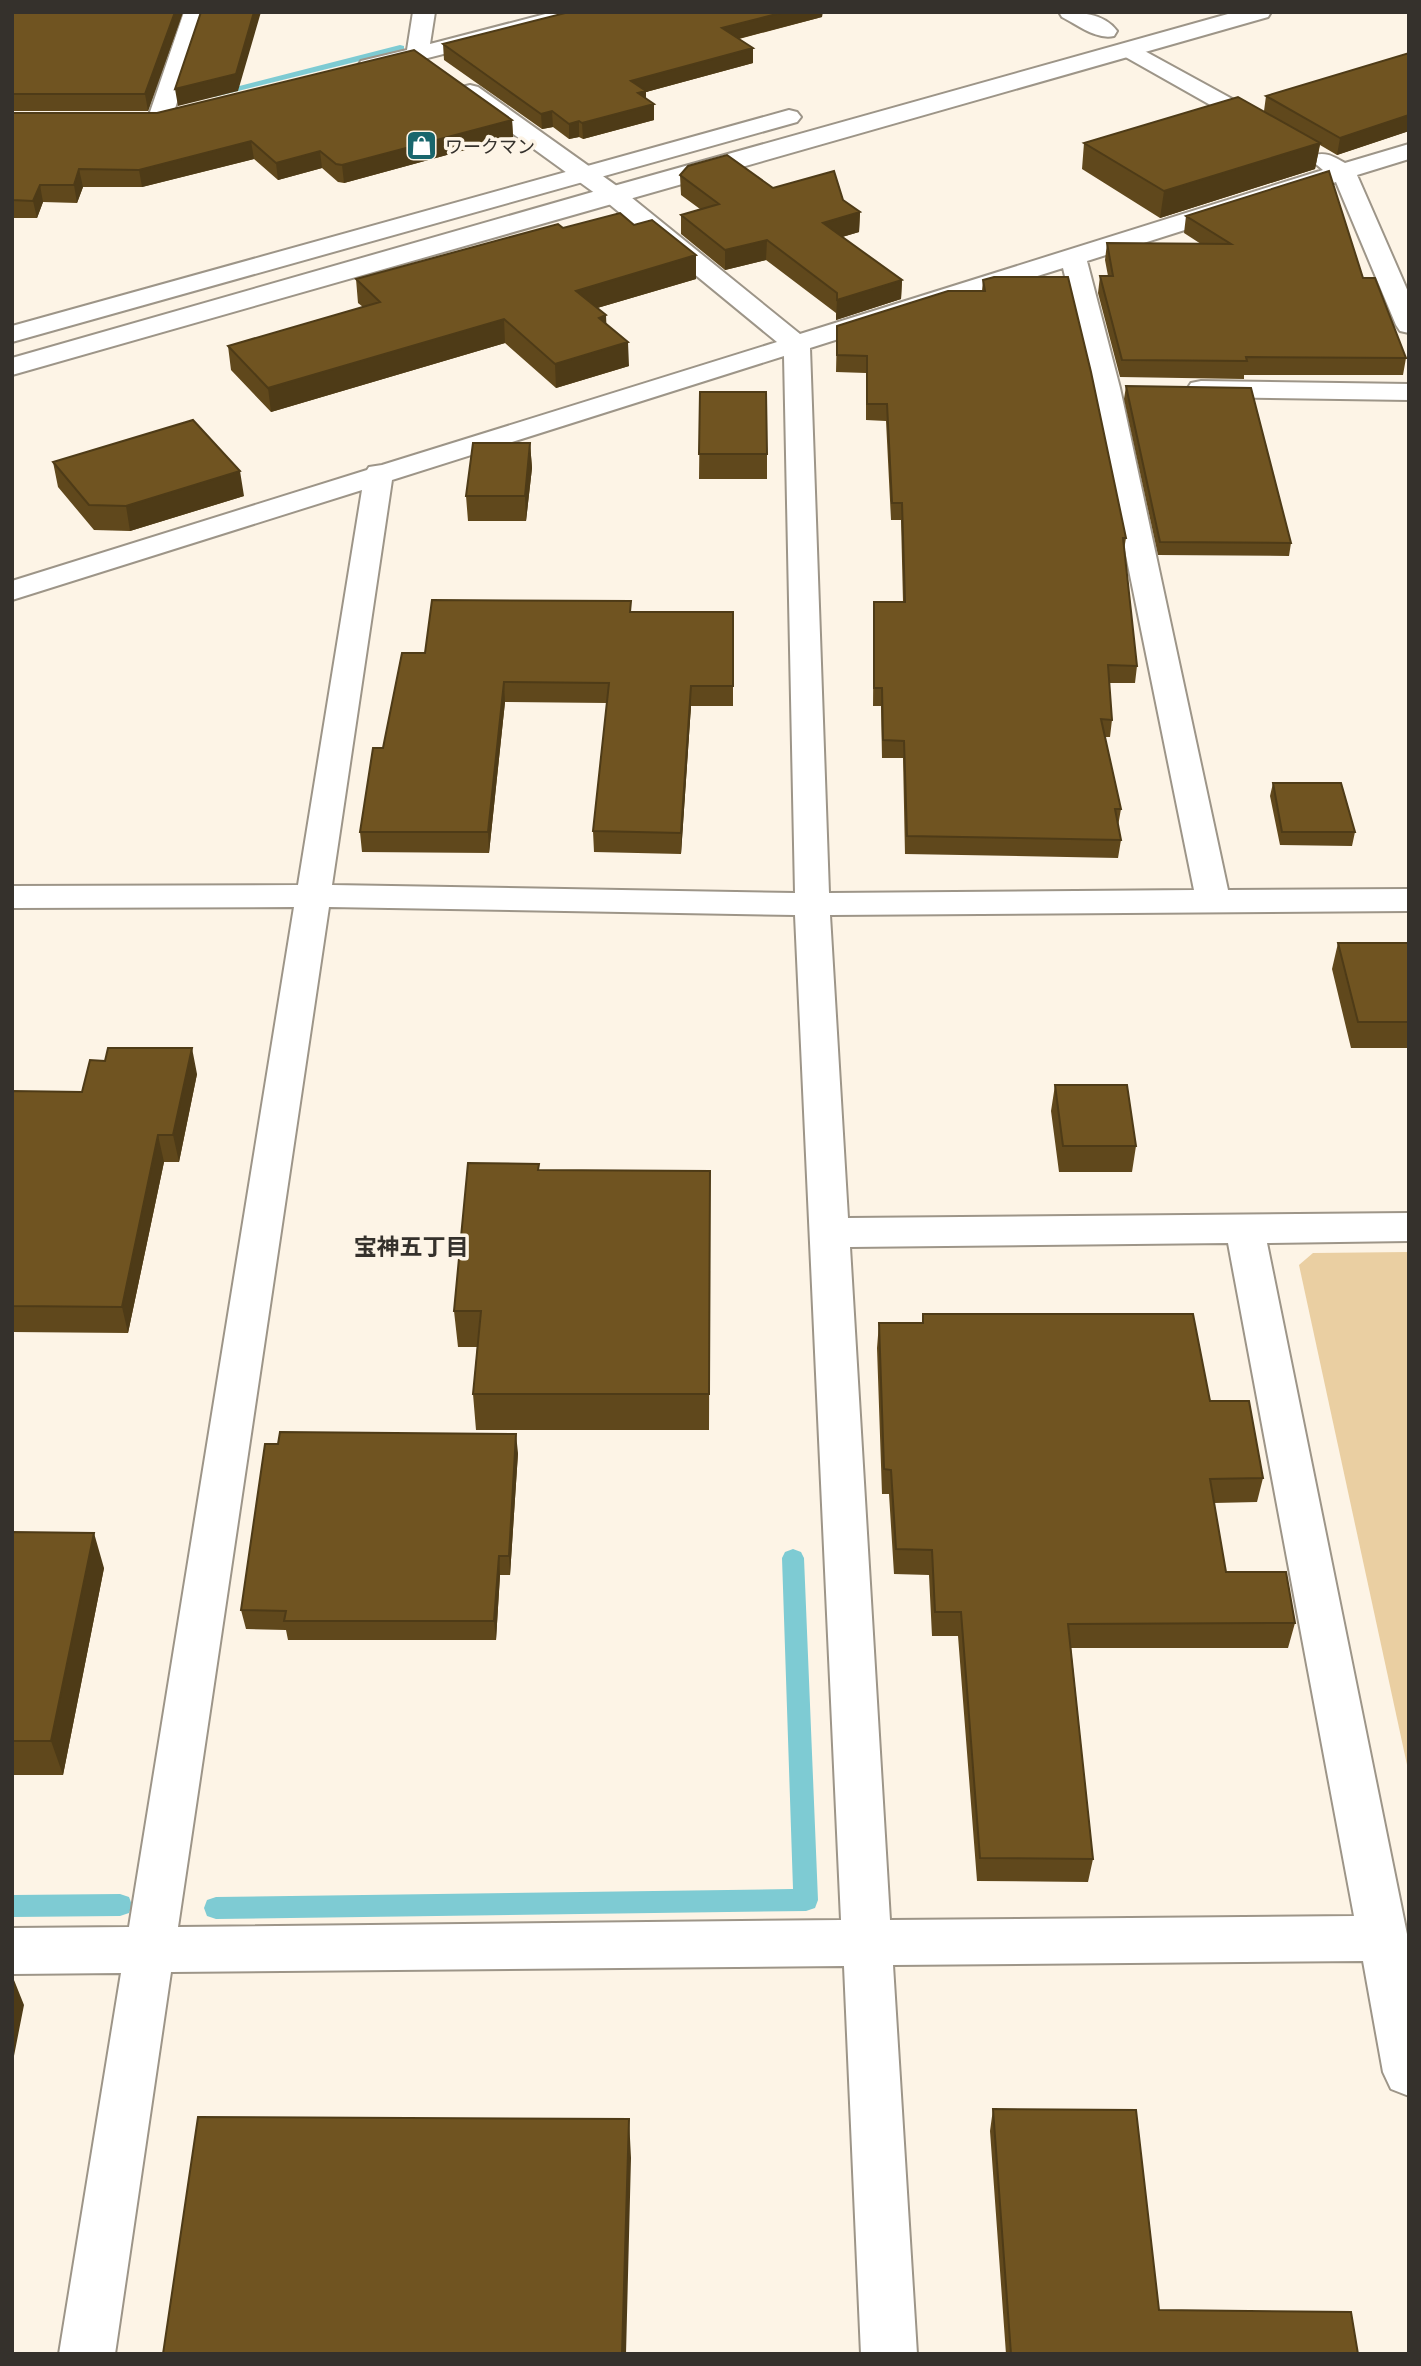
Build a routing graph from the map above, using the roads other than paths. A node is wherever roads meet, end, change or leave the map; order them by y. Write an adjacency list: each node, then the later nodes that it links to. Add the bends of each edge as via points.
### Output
1 (195, 12): 15 (street)
2 (424, 12): 10 (street)
3 (580, 12): 10 (street)
4 (1070, 12): 7 (street)
5 (1260, 12): 9 (street)
6 (1155, 18): 7 (street)
7 (1106, 31): 8 (street)
8 (1079, 38)
9 (1129, 50): 18 (street); 19 (street)
10 (417, 54): 11 (street); 17 (street)
11 (353, 71)
12 (811, 111): 17 (street)
13 (185, 114): 15 (street)
14 (132, 121): 15 (street)
15 (159, 121)
16 (1409, 151): 18 (street)
17 (583, 173): 19 (street); 22 (street)
18 (1344, 173): 20 (street); 21 (street)
19 (612, 194): 23 (street); 24 (street)
20 (1073, 256): 23 (street); 31 (street, via 1119,388)
21 (1409, 325)
22 (12, 334)
23 (797, 345): 27 (street); 33 (street)
24 (12, 367)
25 (1174, 388): 26 (street)
26 (1409, 392)
27 (379, 473): 28 (street); 29 (street)
28 (12, 591)
29 (314, 896): 30 (street); 33 (street); 39 (street)
30 (12, 898)
31 (1213, 900): 32 (street); 33 (street)
32 (1409, 900)
33 (812, 904): 36 (street)
34 (1409, 1227): 35 (street)
35 (1245, 1230): 36 (street); 37 (street)
36 (830, 1233): 38 (street)
37 (1382, 1938): 38 (street); 41 (street)
38 (867, 1943): 39 (street); 43 (street)
39 (151, 1950): 40 (street); 42 (street)
40 (12, 1951)
41 (1409, 2072)
42 (88, 2354)
43 (889, 2354)

